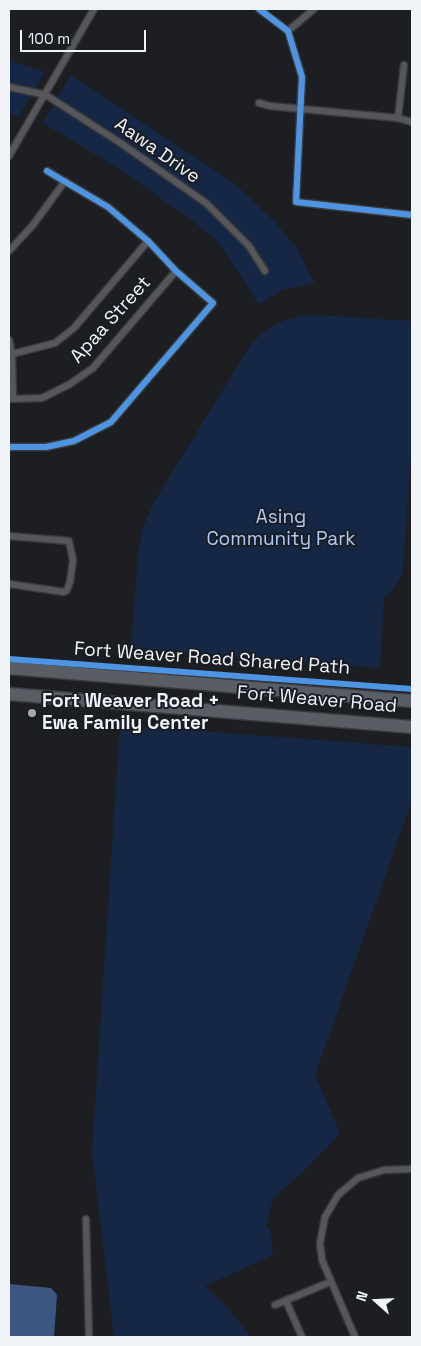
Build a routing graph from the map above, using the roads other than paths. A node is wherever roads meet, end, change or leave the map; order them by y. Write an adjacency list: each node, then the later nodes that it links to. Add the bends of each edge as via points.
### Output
1 (94, 9): 7 (street)
2 (260, 9): 4 (street)
3 (314, 9): 4 (street)
4 (288, 31): 9 (street, via 302,77)
5 (404, 65): 10 (street)
6 (9, 87): 7 (street, Aawa Drive)
7 (46, 95): 12 (street); 19 (street, Aawa Drive, via 206,203 249,246)
8 (259, 103): 9 (street)
9 (300, 110): 10 (street); 15 (street, via 296,202)
10 (398, 118): 11 (street)
11 (412, 122)
12 (9, 156)
13 (47, 171): 14 (street)
14 (65, 181): 16 (street, via 108,207); 17 (street, via 33,225)
15 (412, 215)
16 (148, 241): 18 (street); 21 (street, via 74,328 55,343)
17 (9, 250)
18 (176, 271): 22 (street, Apaa Street, via 93,368 42,398); 23 (street, via 213,303 111,422 74,441 46,447)
19 (264, 271)
20 (9, 340): 21 (street)
21 (12, 354): 22 (street)
22 (11, 399)
23 (9, 447)
24 (9, 536): 25 (street, via 69,541 73,560 70,582 64,592)
25 (9, 584)
26 (9, 668): 28 (highway, Fort Weaver Road)
27 (9, 694): 29 (highway, Fort Weaver Road)
28 (412, 701)
29 (412, 728)
30 (412, 1169): 32 (street, via 366,1174 351,1183 333,1202 325,1217 320,1243)
31 (86, 1219): 35 (street)
32 (330, 1282): 33 (street); 37 (street)
33 (286, 1301): 34 (street); 36 (street)
34 (275, 1305)
35 (89, 1337)
36 (302, 1337)
37 (355, 1337)

